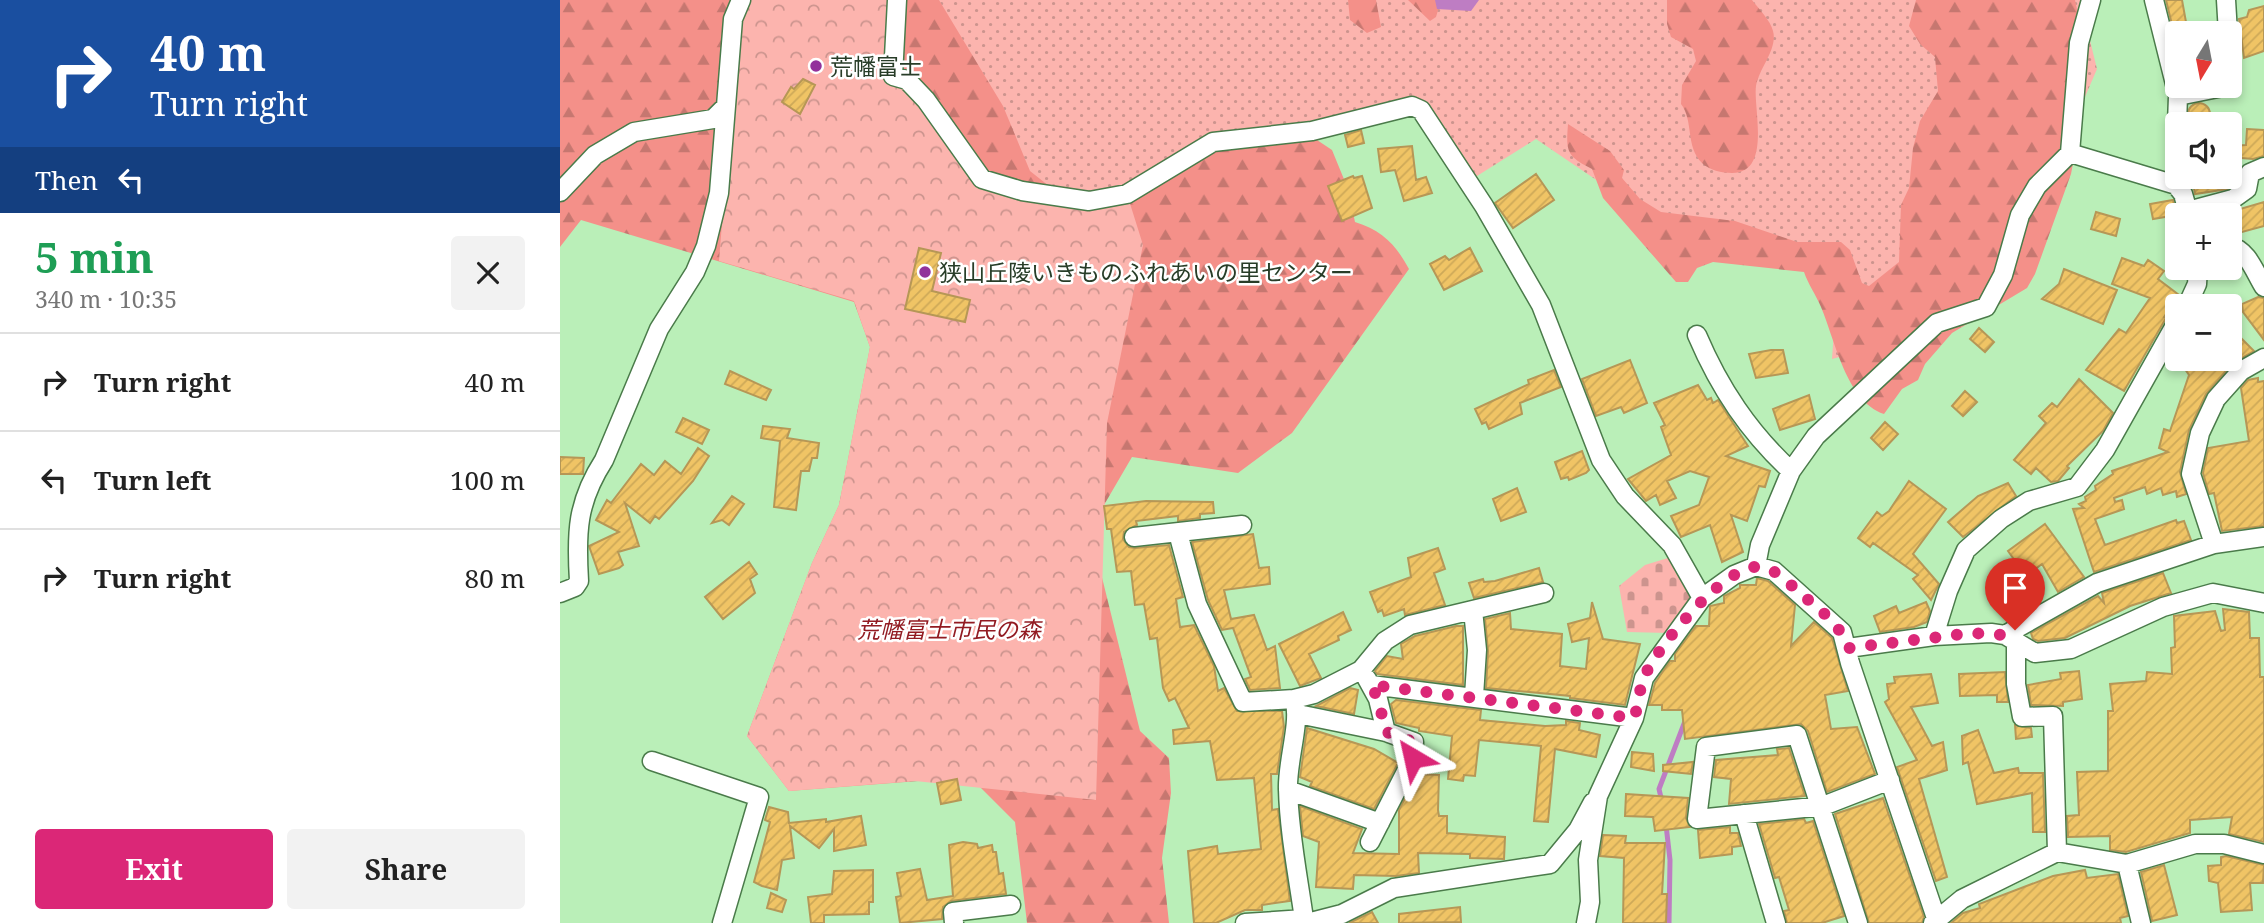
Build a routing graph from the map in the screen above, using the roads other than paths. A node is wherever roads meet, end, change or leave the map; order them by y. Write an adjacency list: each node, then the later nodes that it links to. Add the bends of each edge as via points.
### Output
1 (741, 0): 8 (street, via 733,19)
2 (897, 0): 28 (street, via 893,76 906,80 926,100 982,179 1022,191 1089,201 1114,197 1127,194 1213,142 1312,131 1412,106 1421,110 1541,305 1601,460 1625,496 1672,545)
3 (2091, 0): 9 (street, via 2080,43)
4 (2154, 0): 7 (street)
5 (2227, 0): 6 (street)
6 (2228, 21)
7 (2165, 44)
8 (724, 108): 12 (street, via 713,119 634,132 595,155); 26 (street, via 719,192 706,246 659,329 581,504 579,581)
9 (2070, 153): 11 (street); 19 (street, via 2037,186 2020,215 2003,275 1986,307 1937,323 1816,436)
10 (2264, 167): 13 (street, via 2250,173 2247,189)
11 (2165, 182)
12 (560, 192)
13 (2220, 203)
14 (2242, 254): 15 (street)
15 (2264, 287)
16 (1698, 335): 19 (street, via 1730,402)
17 (2165, 343): 31 (street, via 2105,450 2077,487 2029,501 1966,550)
18 (2264, 358): 24 (street, via 2241,371 2216,399 2200,433 2191,474)
19 (1791, 471): 25 (street, via 1760,545)
20 (1242, 525): 21 (street)
21 (1178, 533): 22 (street); 36 (street, via 1197,604 1243,702)
22 (1134, 537)
23 (2264, 537): 24 (street)
24 (2214, 544): 32 (street, via 2097,583)
25 (1756, 566): 28 (street); 33 (street, via 1774,571 1832,620)
26 (560, 593)
27 (1544, 593): 30 (street)
28 (1702, 598): 37 (street, via 1644,678)
29 (2264, 605): 32 (street, via 2213,593 2163,607 2071,649 2035,653)
30 (1474, 610): 34 (street, via 1410,625 1385,641); 35 (street)
31 (1934, 636): 32 (street, via 1972,633); 33 (street)
32 (2011, 638): 47 (street, via 2022,717 2053,716)
33 (1849, 648): 40 (street)
34 (1366, 678): 35 (street); 36 (street, via 1314,694); 38 (street, via 1378,699)
35 (1474, 696): 37 (street)
36 (1296, 707): 38 (street); 41 (street)
37 (1634, 718): 42 (street)
38 (1386, 732): 45 (street, via 1414,742 1413,758)
39 (653, 761): 53 (street, via 759,797)
40 (1890, 780): 43 (street); 51 (street)
41 (1288, 790): 45 (street); 52 (street)
42 (1598, 796): 52 (street, via 1550,864 1394,888 1342,914); 56 (street, via 1588,860)
43 (1823, 806): 44 (street); 44 (street, via 1797,735 1706,747 1696,819); 58 (street)
44 (1744, 814): 57 (street)
45 (1380, 823): 46 (street)
46 (1370, 842)
47 (2057, 852): 49 (street); 51 (street)
48 (2264, 854): 49 (street, via 2224,844 2195,844)
49 (2127, 864): 59 (street)
50 (1011, 905): 54 (street, via 953,912)
51 (1942, 918)
52 (1300, 921): 55 (street)
53 (722, 923)
54 (954, 923)
55 (1245, 923)
56 (1586, 923)
57 (1776, 923)
58 (1858, 923)
59 (2141, 923)

